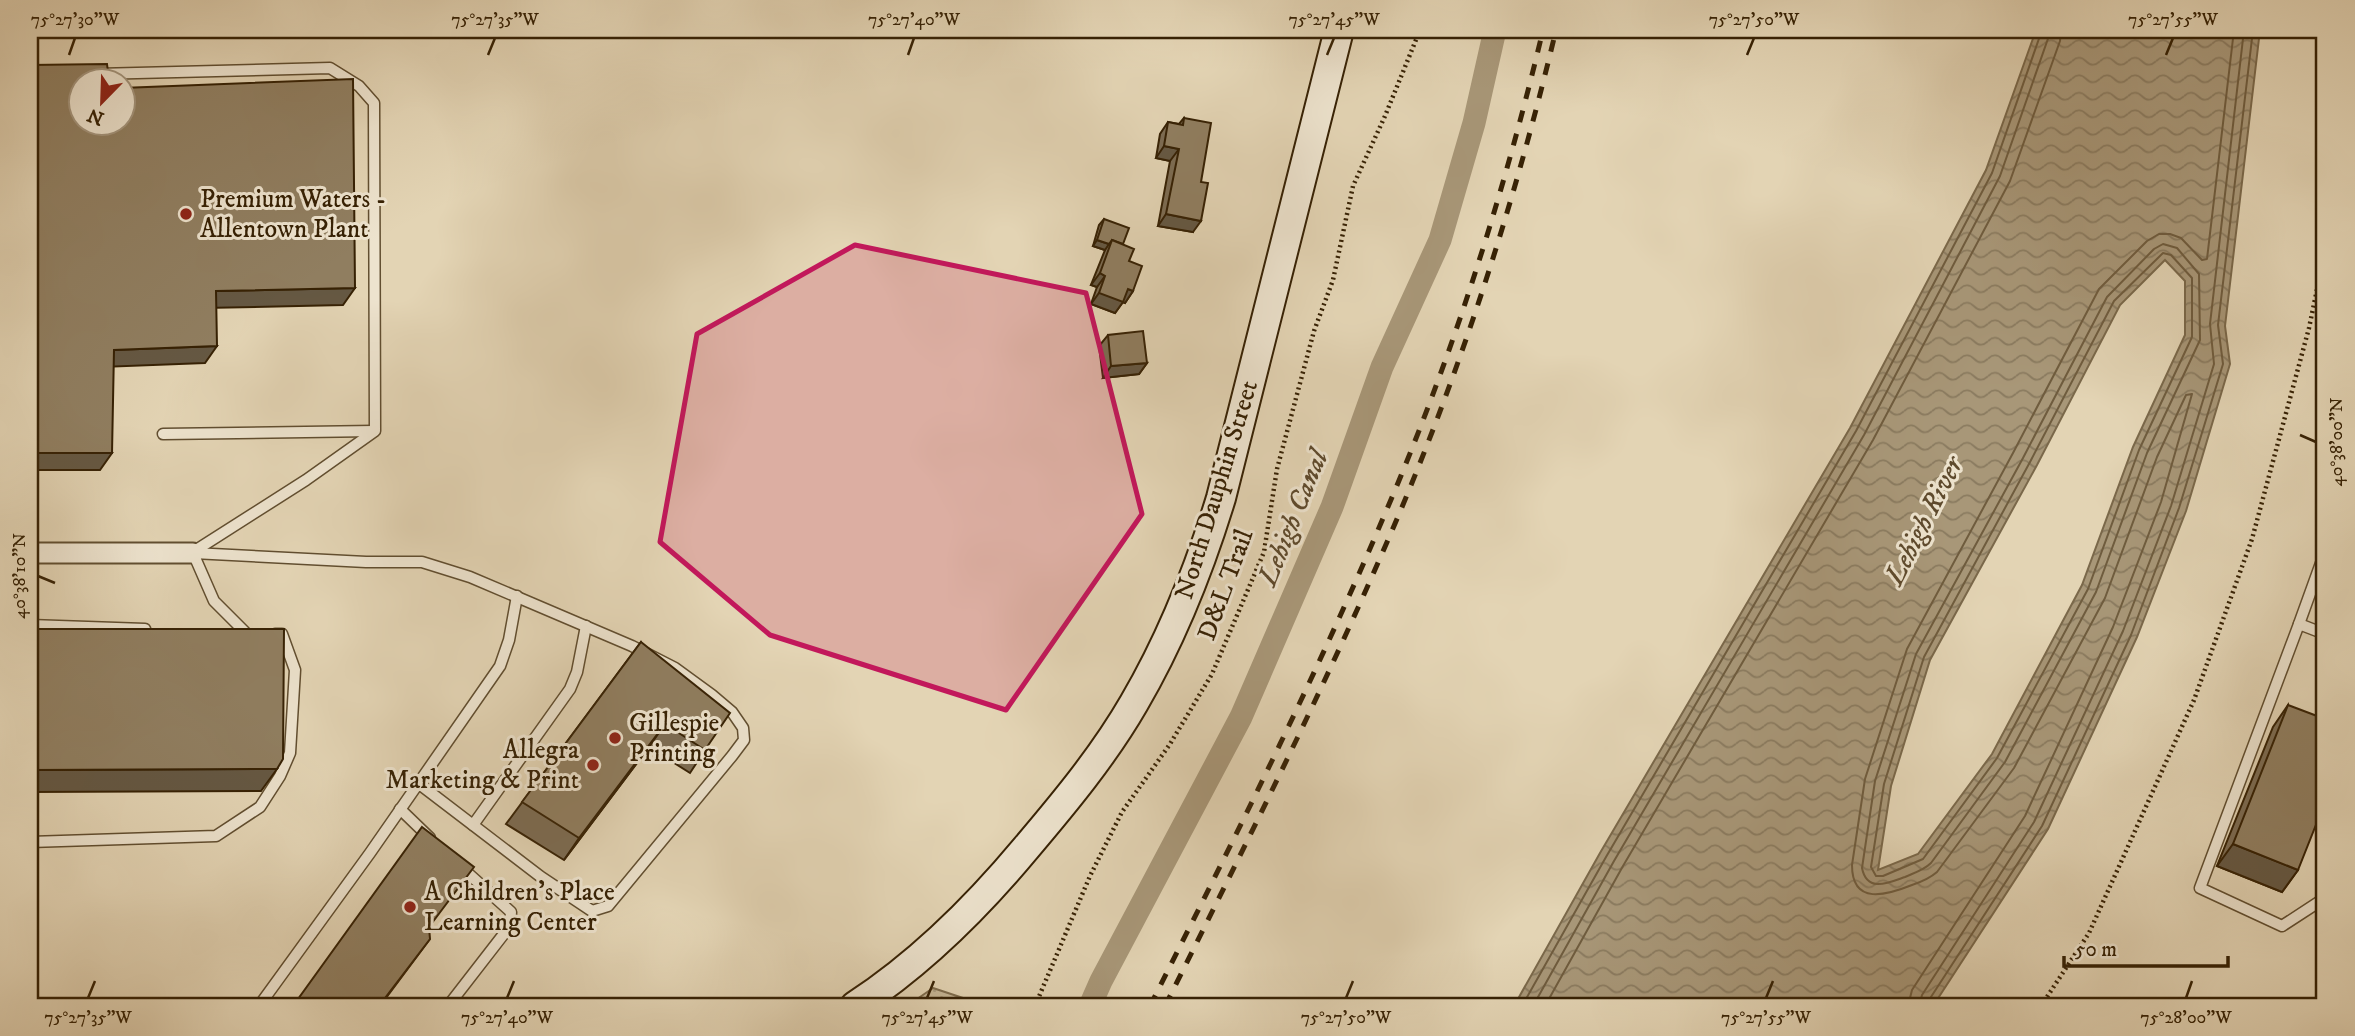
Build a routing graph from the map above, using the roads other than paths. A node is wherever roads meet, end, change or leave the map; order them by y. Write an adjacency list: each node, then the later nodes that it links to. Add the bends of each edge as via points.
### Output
1 (1339, 30): 27 (street, North Dauphin Street, via 1221,498 1184,604 1160,655 1100,756 993,888 909,967)
2 (136, 73): 3 (lane, via 330,68 359,86 374,103)
3 (375, 431): 4 (lane); 7 (lane)
4 (163, 433)
5 (2325, 552): 9 (lane)
6 (30, 553): 7 (street)
7 (193, 553): 8 (lane, via 422,562); 13 (lane, via 214,601 240,632)
8 (517, 596): 11 (lane); 16 (lane, via 500,666)
9 (2299, 624): 15 (lane); 24 (lane, via 2200,888 2282,926)
10 (30, 625): 12 (lane)
11 (586, 626): 18 (lane, via 570,688); 18 (lane, via 675,667 732,712 743,728 744,740 608,906 592,911)
12 (160, 629)
13 (257, 632)
14 (270, 634): 19 (lane, via 282,634 295,670 290,753 260,807 216,836)
15 (2325, 634)
16 (418, 783): 17 (lane); 18 (lane)
17 (400, 809): 20 (lane); 25 (lane)
18 (473, 825)
19 (30, 842)
20 (438, 845)
21 (2325, 860): 23 (lane)
22 (456, 862): 26 (lane, via 511,912 510,926)
23 (2325, 871)
24 (2325, 898)
25 (259, 1006)
26 (448, 1006)
27 (855, 1006)

